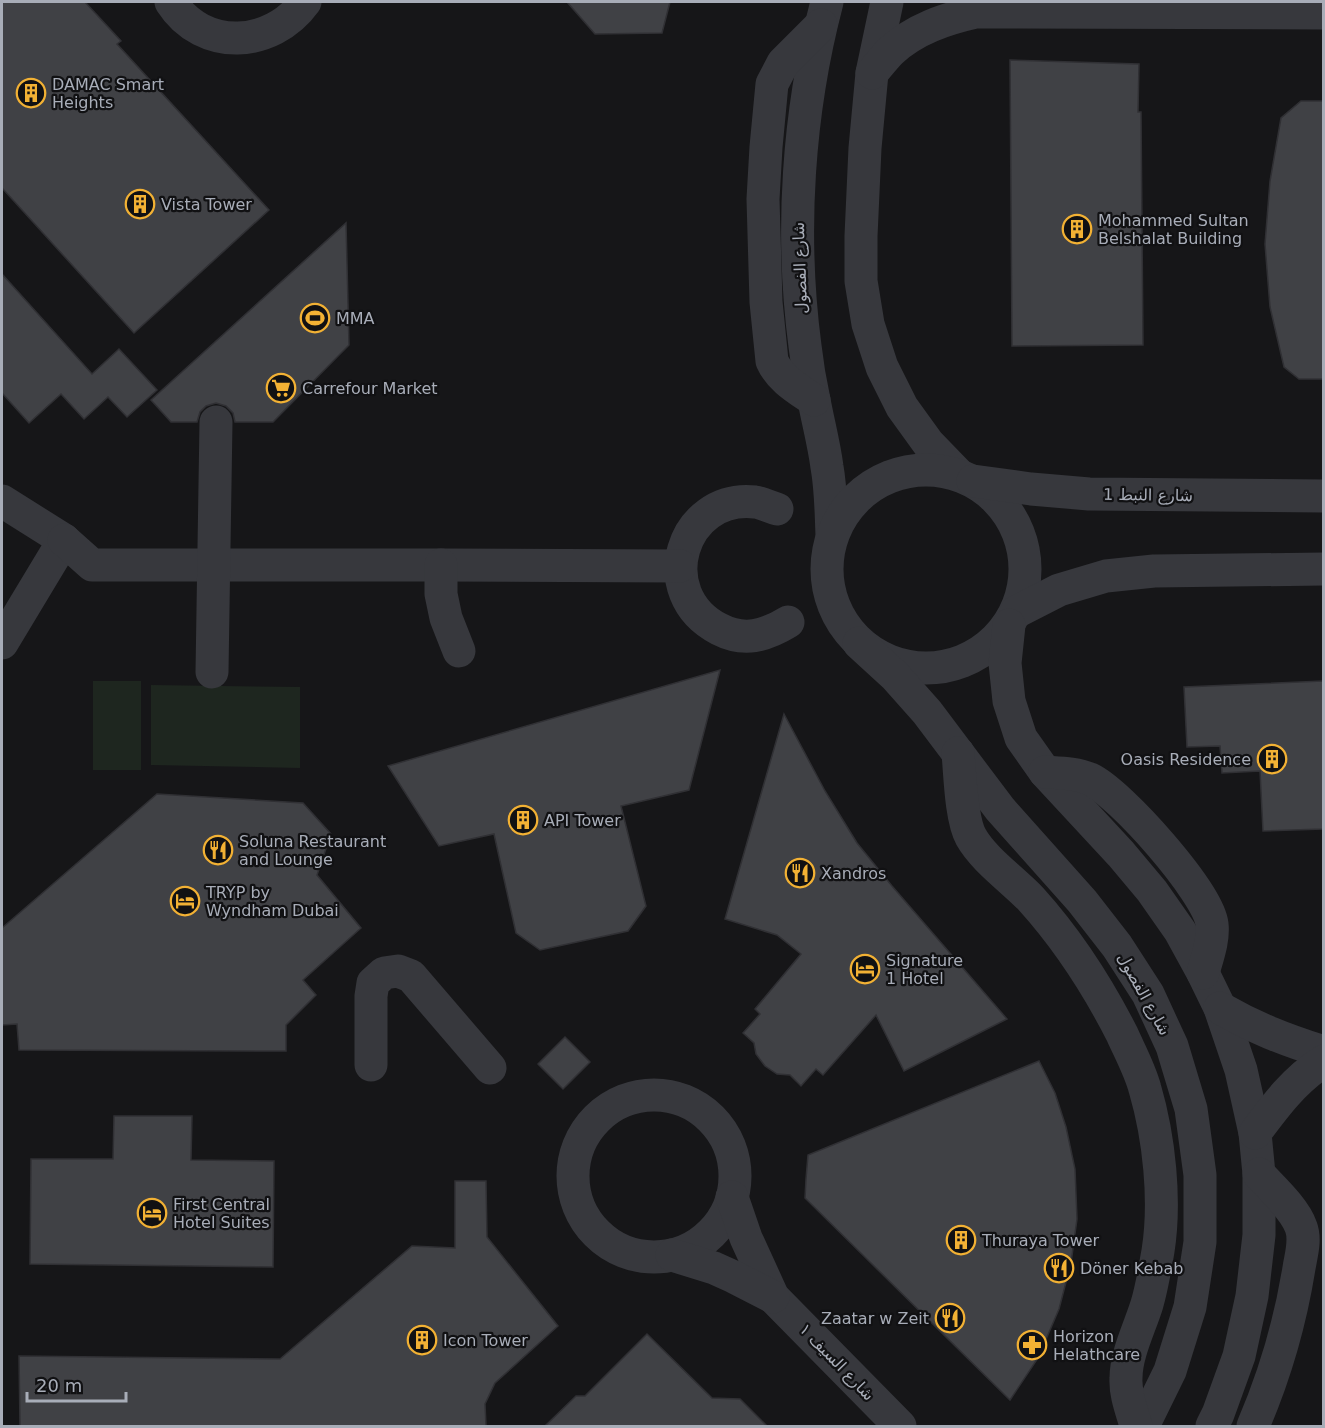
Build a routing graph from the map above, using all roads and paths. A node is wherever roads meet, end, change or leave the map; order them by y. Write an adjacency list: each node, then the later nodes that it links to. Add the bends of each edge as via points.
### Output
1 (171, 2): 2 (street, via 189,22 208,33 230,38 268,33 289,21)
2 (305, 2)
3 (887, 2): 7 (street)
4 (971, 7): 6 (street); 7 (street, via 910,36 889,52)
5 (824, 13): 13 (street, شارع الفصول, via 801,146 798,235 805,346 828,468)
6 (1323, 13)
7 (872, 73): 9 (street, via 861,236 861,281 868,324 882,367 902,407 928,443)
8 (216, 422): 16 (street)
9 (966, 478): 10 (street, شارع النبط 1, via 1089,494); 13 (street, via 933,469 907,471 882,479 843,512); 19 (street, via 997,500 1015,525 1021,543 1025,583)
10 (1323, 496)
11 (2, 501): 14 (street)
12 (777, 509): 17 (street, via 745,502 712,511 695,526 684,545)
13 (832, 535): 22 (street, via 826,564 829,593 840,620)
14 (64, 540): 16 (street, via 92,565); 21 (street)
15 (441, 564): 16 (street); 17 (street); 23 (street, via 441,594)
16 (214, 565): 24 (street)
17 (680, 566): 20 (street, via 683,588 693,608 708,623 728,634 771,632)
18 (1323, 569): 19 (street, via 1154,571 1106,576 1059,590)
19 (1012, 618): 22 (street, via 993,643 973,657 950,665 902,665); 26 (street, via 1005,663 1009,701 1021,738 1045,772 1152,891 1180,931)
20 (788, 622)
21 (2, 643)
22 (859, 643): 25 (street, شارع الفصول, via 895,676)
23 (459, 651)
24 (212, 672)
25 (958, 751): 37 (street, via 965,819 971,837 1051,921 1080,960 1105,1001 1145,1088 1161,1194 1158,1249 1148,1301 1126,1367 1127,1391); 38 (street, شارع الفصول, via 1000,809 1118,946 1148,994 1172,1046 1191,1109 1200,1175 1200,1242 1190,1307 1170,1371)
26 (1220, 1008): 27 (street, via 1274,1036); 31 (street, via 1241,1070)
27 (1323, 1052)
28 (1323, 1061): 31 (street, via 1291,1089)
29 (371, 1065): 30 (street, via 373,983 384,973 398,971 411,976)
30 (490, 1068)
31 (1255, 1132): 32 (street)
32 (1259, 1174): 39 (street, via 1259,1235 1252,1296 1239,1356); 40 (street, via 1299,1221 1303,1238 1283,1343)
33 (732, 1197): 34 (street, via 726,1213 704,1240); 34 (street, via 734,1159 718,1126 704,1111 665,1095 645,1095 622,1101 592,1122 582,1138 573,1171 576,1200 583,1214 603,1239 618,1248 634,1255); 35 (street, شارع السيف ١)
34 (672, 1255): 35 (street, شارع السيف ١, via 714,1268)
35 (773, 1297): 36 (street, شارع السيف ١)
36 (900, 1426)
37 (1136, 1426)
38 (1143, 1426)
39 (1212, 1426)
40 (1253, 1426)

